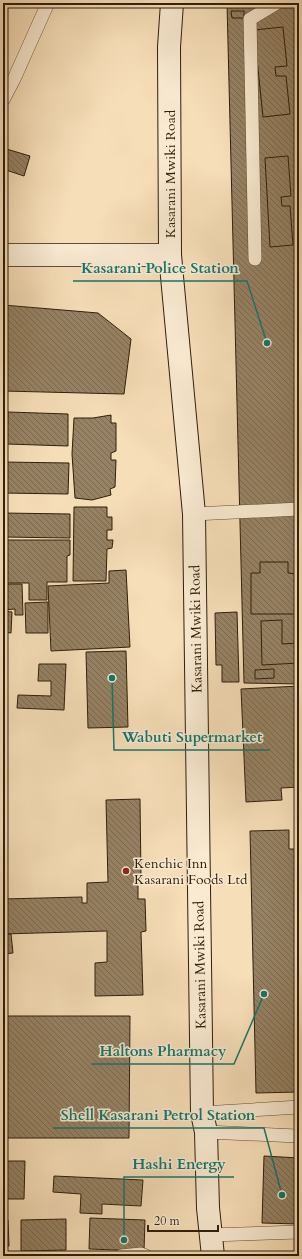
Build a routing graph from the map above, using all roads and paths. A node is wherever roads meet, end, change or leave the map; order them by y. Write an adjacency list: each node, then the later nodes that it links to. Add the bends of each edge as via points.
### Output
1 (48, 3): 4 (lane)
2 (172, 3): 7 (main road, Kasarani Mwiki Road, via 169,47)
3 (277, 3): 8 (lane, via 250,19)
4 (9, 77): 5 (lane)
5 (3, 100)
6 (3, 255): 7 (main road)
7 (170, 255): 10 (main road, Kasarani Mwiki Road)
8 (255, 259)
9 (299, 509): 10 (lane)
10 (194, 514): 12 (main road, Kasarani Mwiki Road)
11 (299, 1107): 12 (lane)
12 (204, 1123): 13 (lane); 15 (main road, Kasarani Mwiki Road)
13 (299, 1137)
14 (299, 1232): 15 (lane)
15 (212, 1246)
16 (120, 1256): 17 (lane)
17 (146, 1256)

